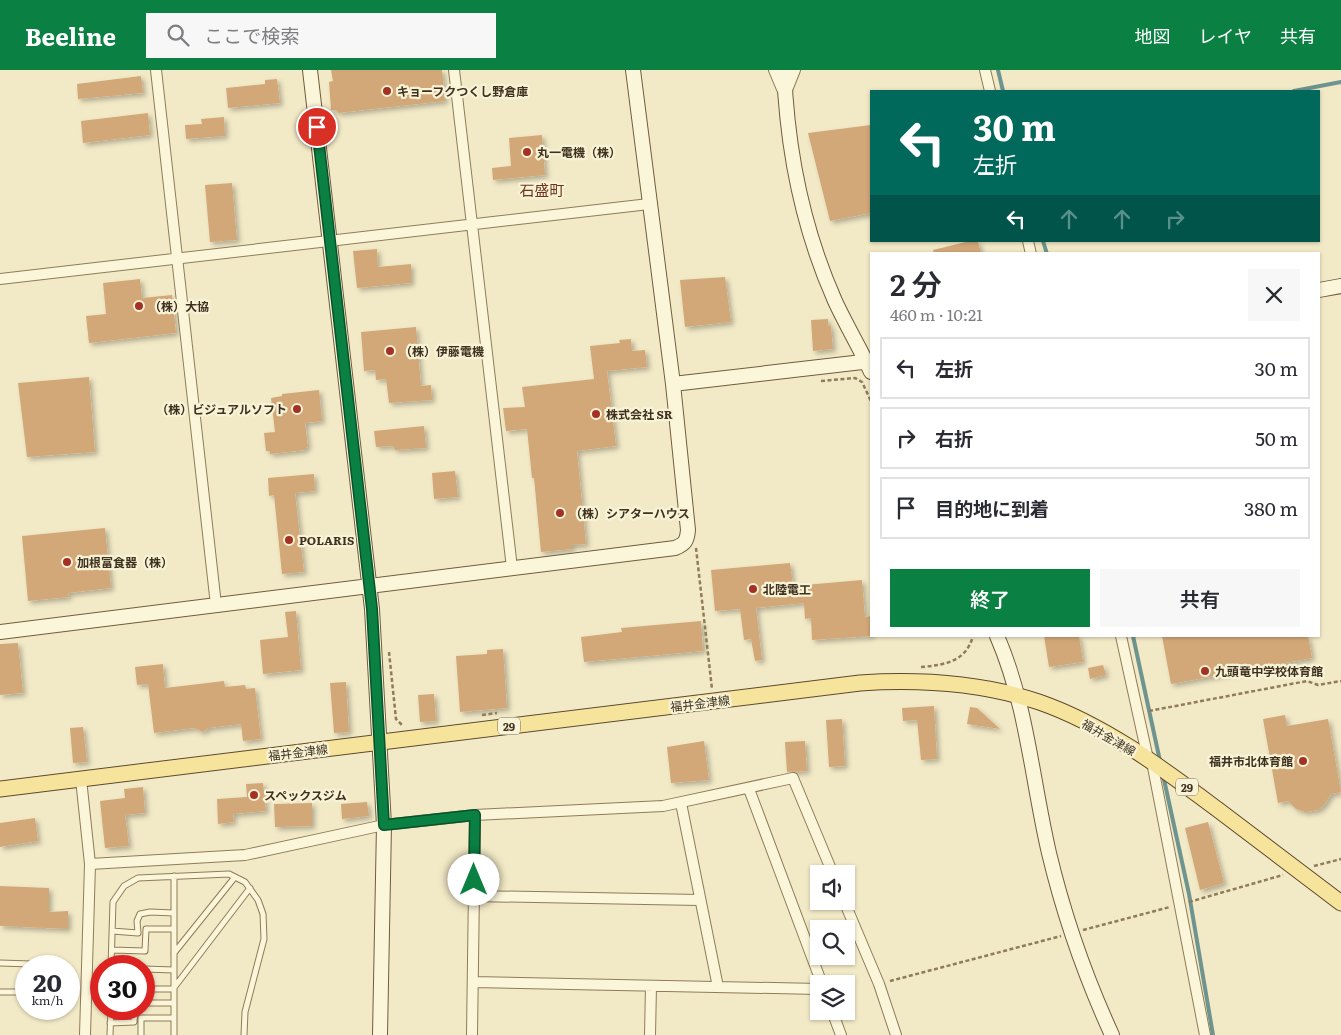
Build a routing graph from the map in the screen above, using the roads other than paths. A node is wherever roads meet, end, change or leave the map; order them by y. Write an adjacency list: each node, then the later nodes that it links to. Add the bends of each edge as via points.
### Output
1 (156, 70): 14 (street)
2 (310, 70): 13 (street)
3 (454, 70): 12 (street)
4 (634, 70): 11 (street)
5 (774, 70): 10 (street)
6 (784, 70): 10 (street)
7 (795, 70): 10 (street)
8 (985, 70): 9 (street)
9 (990, 90)
10 (785, 94): 18 (street, via 797,180 813,241 835,300)
11 (649, 204): 12 (street); 19 (street)
12 (472, 224): 13 (street); 20 (street)
13 (330, 241): 14 (street); 21 (street)
14 (179, 258): 15 (street); 22 (street)
15 (0, 279)
16 (1341, 286): 17 (street)
17 (1320, 290)
18 (870, 365): 19 (street)
19 (672, 384): 20 (street, via 688,530 683,545)
20 (512, 568): 21 (street)
21 (369, 586): 22 (street); 27 (street)
22 (216, 605): 23 (street)
23 (0, 632)
24 (997, 637): 26 (street)
25 (1121, 637): 28 (street)
26 (1019, 696): 27 (main road, 福井金津線 / 29, via 951,684 874,682); 28 (main road, 福井金津線 / 29, via 1070,715); 80 (street, via 1049,852 1071,934)
27 (381, 742): 29 (main road, 福井金津線 / 29); 34 (street)
28 (1150, 760): 42 (main road, 福井金津線 / 29); 81 (street)
29 (81, 779): 30 (main road, 福井金津線 / 29); 35 (street)
30 (0, 789)
31 (749, 789): 32 (street); 36 (street, via 793,778); 54 (street)
32 (681, 803): 33 (street); 41 (street)
33 (475, 815): 34 (street); 40 (street)
34 (384, 825): 35 (street, via 245,855); 75 (street)
35 (90, 864): 70 (street)
36 (829, 865)
37 (174, 876): 38 (lane, via 229,874); 44 (lane); 46 (lane, via 138,878 124,886 113,902)
38 (234, 877): 39 (lane); 48 (lane)
39 (250, 888): 59 (lane); 74 (lane, via 264,914 264,939 245,1012)
40 (474, 896): 41 (street); 55 (street)
41 (700, 900): 57 (street)
42 (1341, 902)
43 (848, 910): 79 (street)
44 (174, 913): 45 (lane); 46 (lane, via 140,914 138,933)
45 (174, 929): 47 (lane, via 146,929 145,951); 48 (lane)
46 (112, 931): 47 (lane)
47 (112, 950): 49 (lane)
48 (174, 954): 53 (lane)
49 (112, 955)
50 (0, 963): 51 (lane)
51 (15, 964)
52 (155, 970): 53 (lane)
53 (174, 970): 59 (lane)
54 (819, 975)
55 (473, 982): 56 (street); 76 (street)
56 (651, 986): 57 (street); 77 (street)
57 (718, 987): 60 (street)
58 (155, 989): 59 (lane)
59 (174, 990): 64 (lane)
60 (810, 990)
61 (0, 992): 62 (lane)
62 (15, 992)
63 (155, 1004): 64 (lane)
64 (174, 1004): 65 (lane)
65 (174, 1018): 72 (lane, via 142,1018); 73 (lane)
66 (110, 1020): 69 (lane)
67 (134, 1020): 69 (lane)
68 (835, 1020): 78 (street)
69 (110, 1023): 71 (lane)
70 (85, 1035)
71 (110, 1035)
72 (141, 1035)
73 (174, 1035)
74 (244, 1035)
75 (380, 1035)
76 (472, 1035)
77 (650, 1035)
78 (841, 1035)
79 (896, 1035)
80 (1112, 1035)
81 (1204, 1035)

